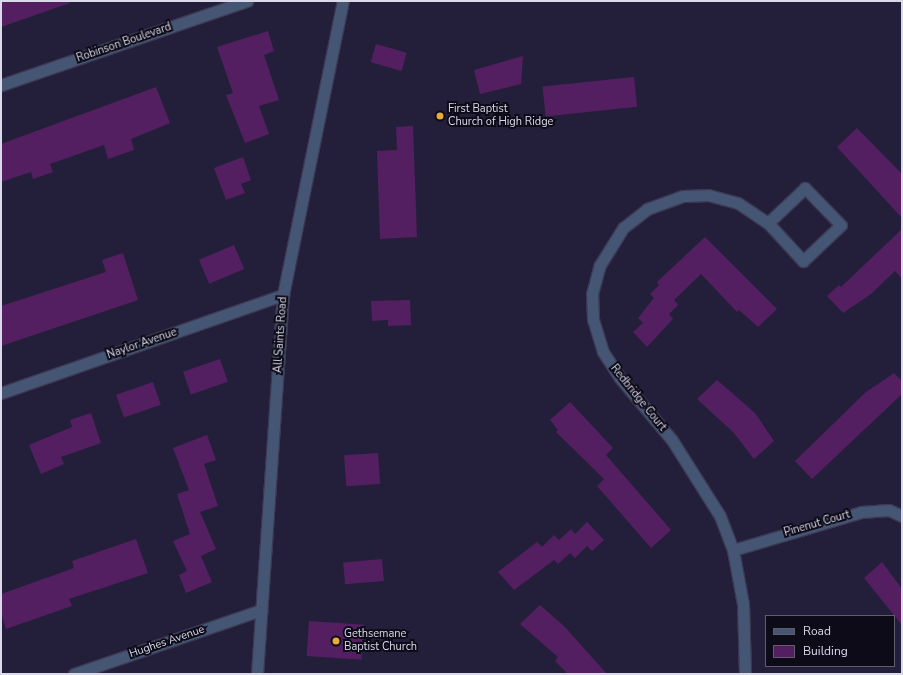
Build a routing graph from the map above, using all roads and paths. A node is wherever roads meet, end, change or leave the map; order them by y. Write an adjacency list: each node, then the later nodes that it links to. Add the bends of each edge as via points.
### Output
1 (247, 1): 3 (street, Robinson Boulevard)
2 (343, 1): 5 (street, All Saints Road)
3 (1, 85)
4 (768, 223): 4 (street, Redbridge Court, via 803,261 841,225 805,188); 8 (street, Redbridge Court, via 724,198 683,196 662,202 634,217 612,241 600,265 592,294 592,320 603,352 698,477 720,516)
5 (283, 295): 6 (street, Naylor Avenue); 9 (street, All Saints Road)
6 (1, 393)
7 (902, 516): 8 (street, Pinenut Court, via 889,510 860,512)
8 (733, 550): 12 (street, Redbridge Court, via 743,604)
9 (261, 610): 10 (street, Hughes Avenue); 11 (street, All Saints Road)
10 (74, 674)
11 (257, 674)
12 (746, 674)

